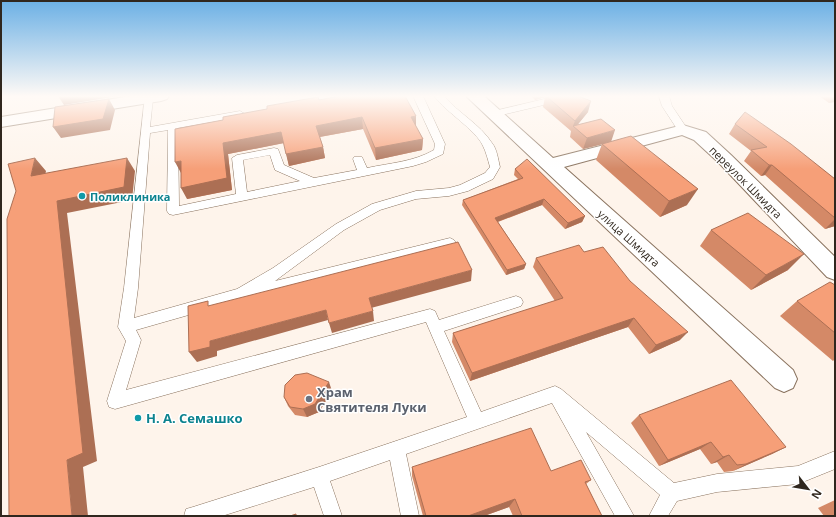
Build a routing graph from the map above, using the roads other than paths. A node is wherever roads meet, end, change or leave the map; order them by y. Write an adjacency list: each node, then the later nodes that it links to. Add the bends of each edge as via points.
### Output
1 (13, 120): 8 (street)
2 (148, 120): 11 (lane)
3 (208, 120): 9 (lane)
4 (428, 120): 14 (lane, via 440,144 439,152 432,157)
5 (464, 120): 19 (lane, via 488,144 495,167 489,176 449,192 416,195 376,206 340,227 278,272)
6 (500, 120): 13 (street, улица Шмидта)
7 (676, 120): 10 (lane)
8 (1, 122)
9 (173, 126): 11 (lane); 16 (lane, via 173,211)
10 (683, 130): 13 (street); 18 (street, переулок Шмидта, via 700,136 725,159)
11 (145, 131): 21 (lane, via 131,288)
12 (358, 159): 14 (lane)
13 (549, 165): 23 (street, улица Шмидта)
14 (364, 172): 15 (lane)
15 (313, 182): 16 (lane); 16 (lane, via 279,167 274,151 237,158)
16 (242, 196)
17 (450, 243): 19 (lane)
18 (835, 271)
19 (241, 294): 21 (lane)
20 (516, 302): 22 (lane)
21 (125, 327): 22 (lane, via 134,340 115,401 430,315)
22 (436, 327): 25 (lane)
23 (784, 379)
24 (556, 394): 25 (lane); 29 (lane); 33 (lane)
25 (477, 421): 26 (lane)
26 (396, 449): 28 (lane); 32 (lane)
27 (835, 460): 29 (lane, via 798,475 717,483)
28 (319, 476): 30 (lane); 31 (lane)
29 (672, 493): 34 (lane)
30 (193, 516)
31 (333, 516)
32 (410, 516)
33 (625, 516)
34 (658, 516)

